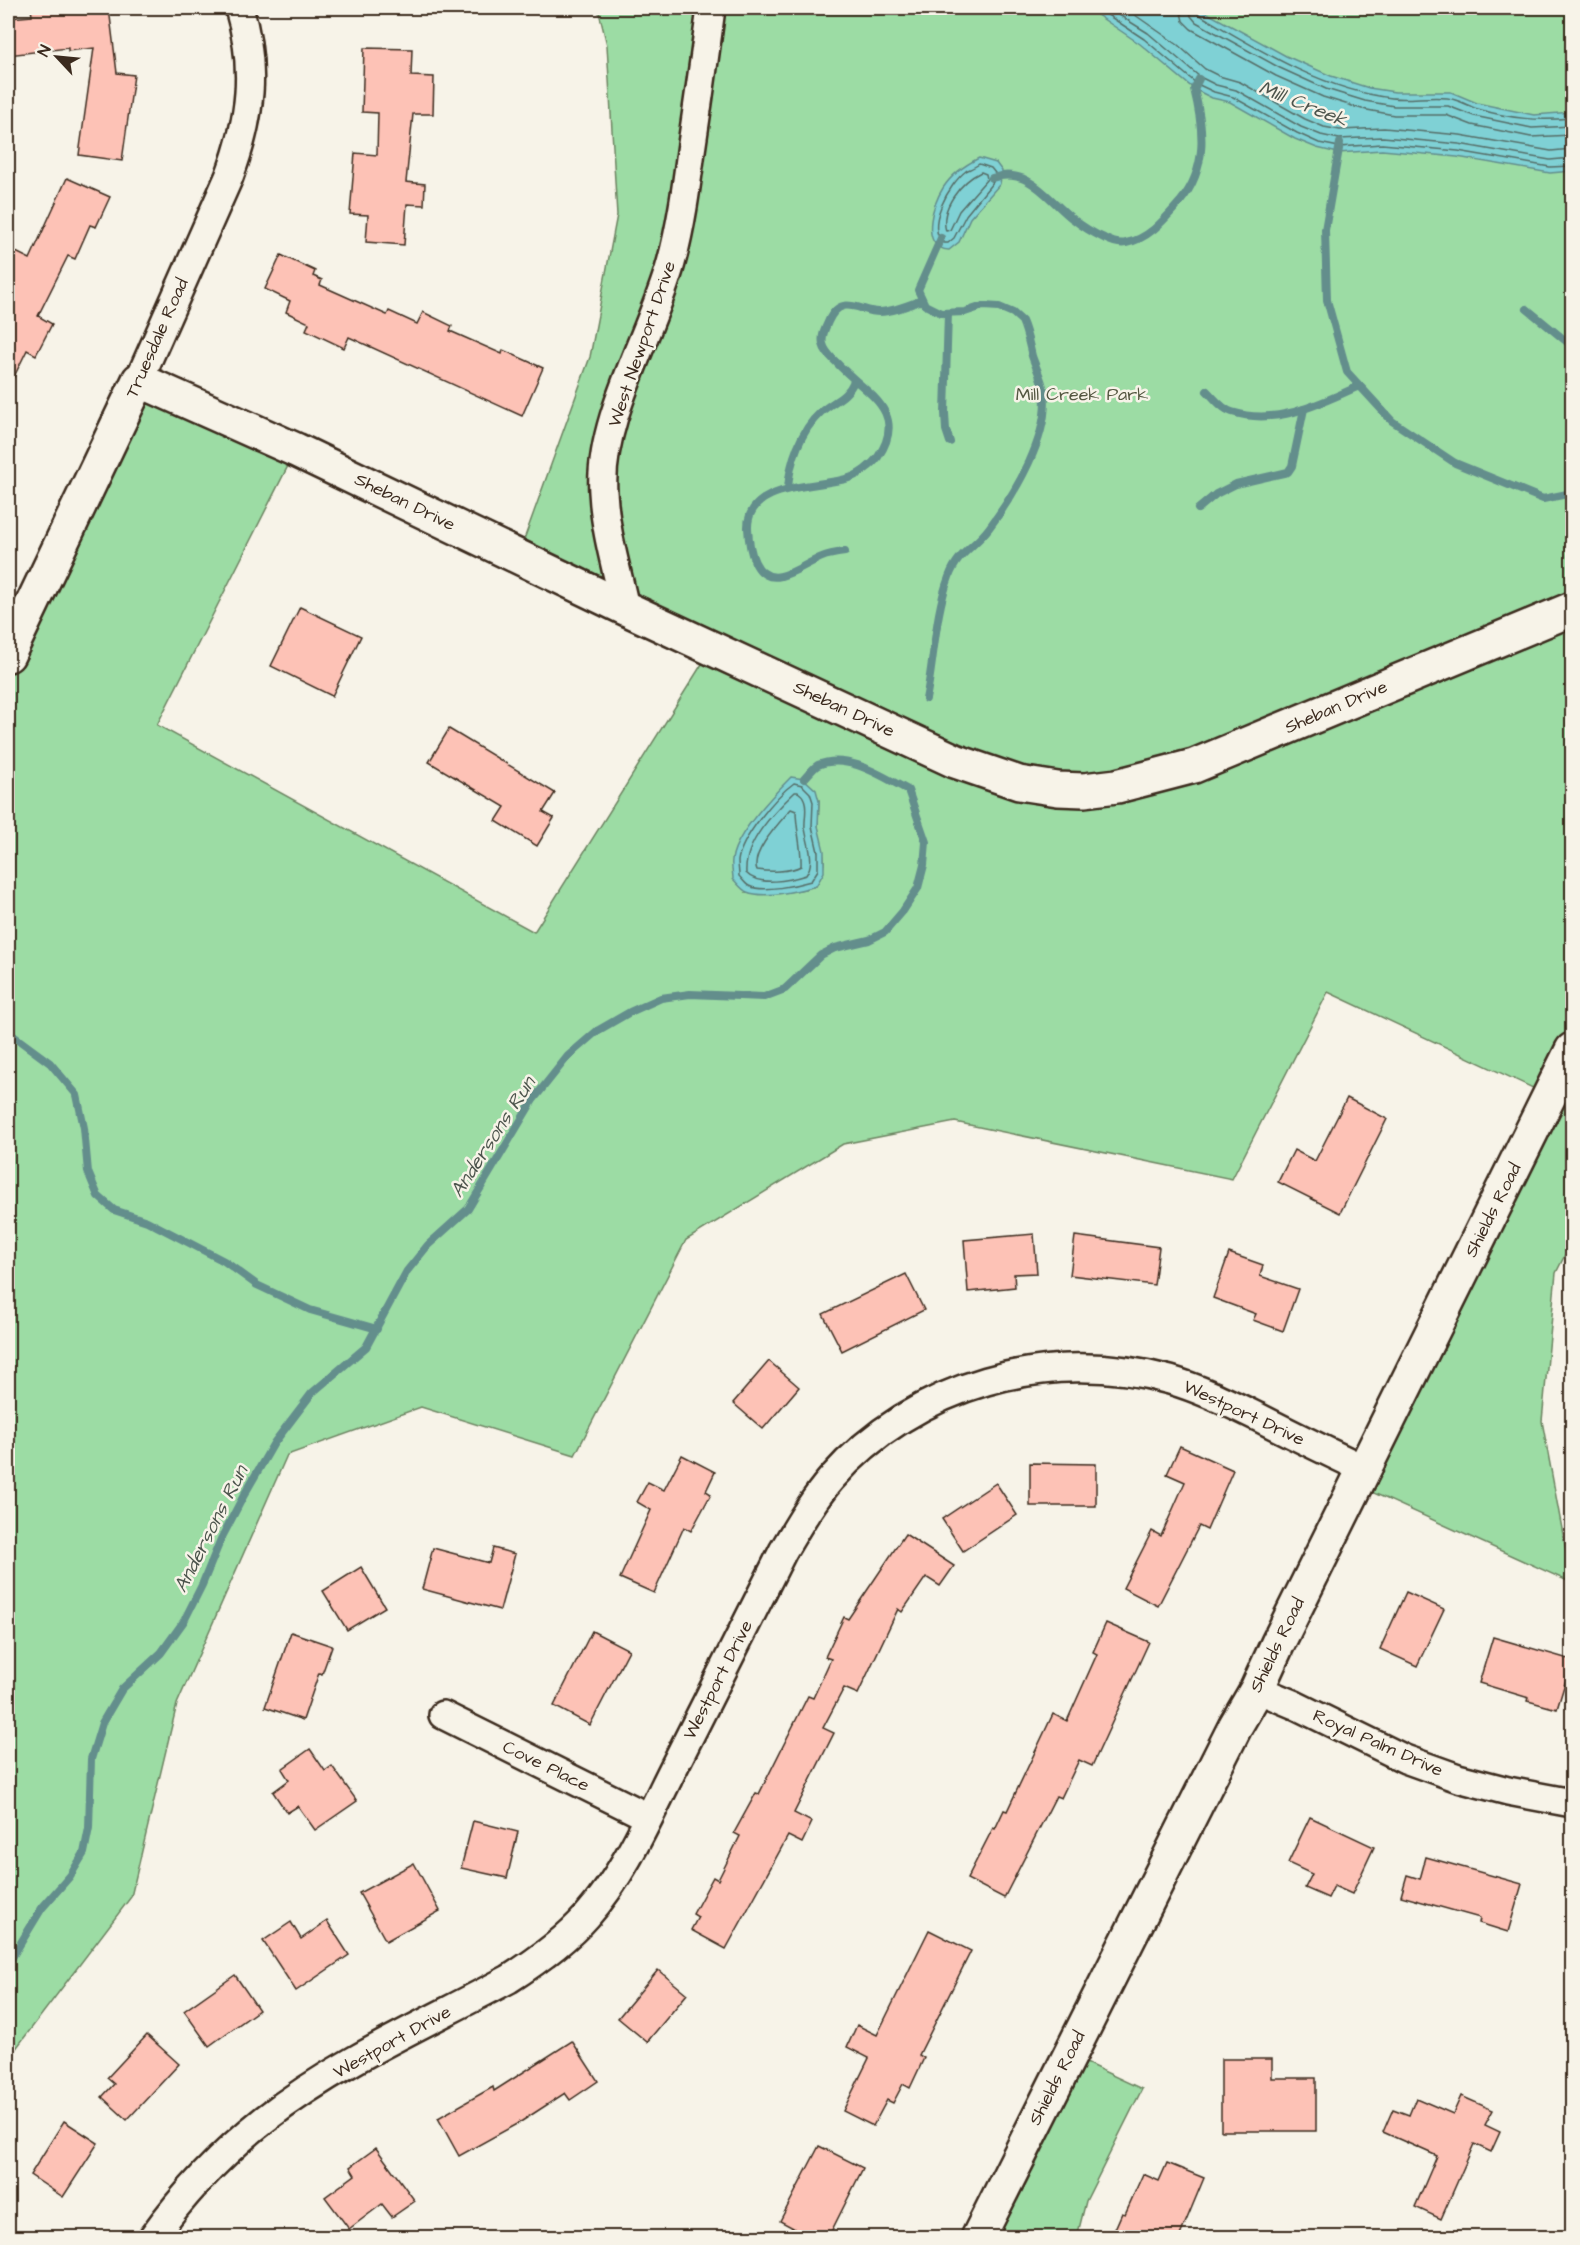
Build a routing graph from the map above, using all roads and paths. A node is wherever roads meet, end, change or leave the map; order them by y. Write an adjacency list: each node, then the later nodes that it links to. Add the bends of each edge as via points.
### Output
1 (239, 8): 3 (street, Truesdale Road, via 251,83 241,147)
2 (711, 8): 4 (street, West Newport Drive, via 688,176 671,262 626,384 604,459 602,491 607,525)
3 (139, 380): 4 (street, Sheban Drive, via 296,450); 6 (street, Truesdale Road)
4 (626, 608): 5 (street, Sheban Drive, via 955,761 1019,783 1084,790 1140,782 1194,766)
5 (1572, 609)
6 (8, 655)
7 (1572, 1050): 8 (street, Shields Road)
8 (1364, 1469): 9 (street, Shields Road); 12 (street, Westport Drive, via 1211,1395 1134,1372 1077,1367 1030,1371 980,1382 937,1399 900,1420 861,1450 831,1479 807,1511)
9 (1257, 1689): 11 (street, Royal Palm Drive, via 1405,1760 1508,1791); 14 (street, Shields Road)
10 (443, 1715): 12 (street, Cove Place)
11 (1572, 1803)
12 (648, 1817): 13 (street, Westport Drive, via 612,1884 559,1944 509,1979 337,2071 266,2118 190,2189)
13 (152, 2238)
14 (978, 2238)

